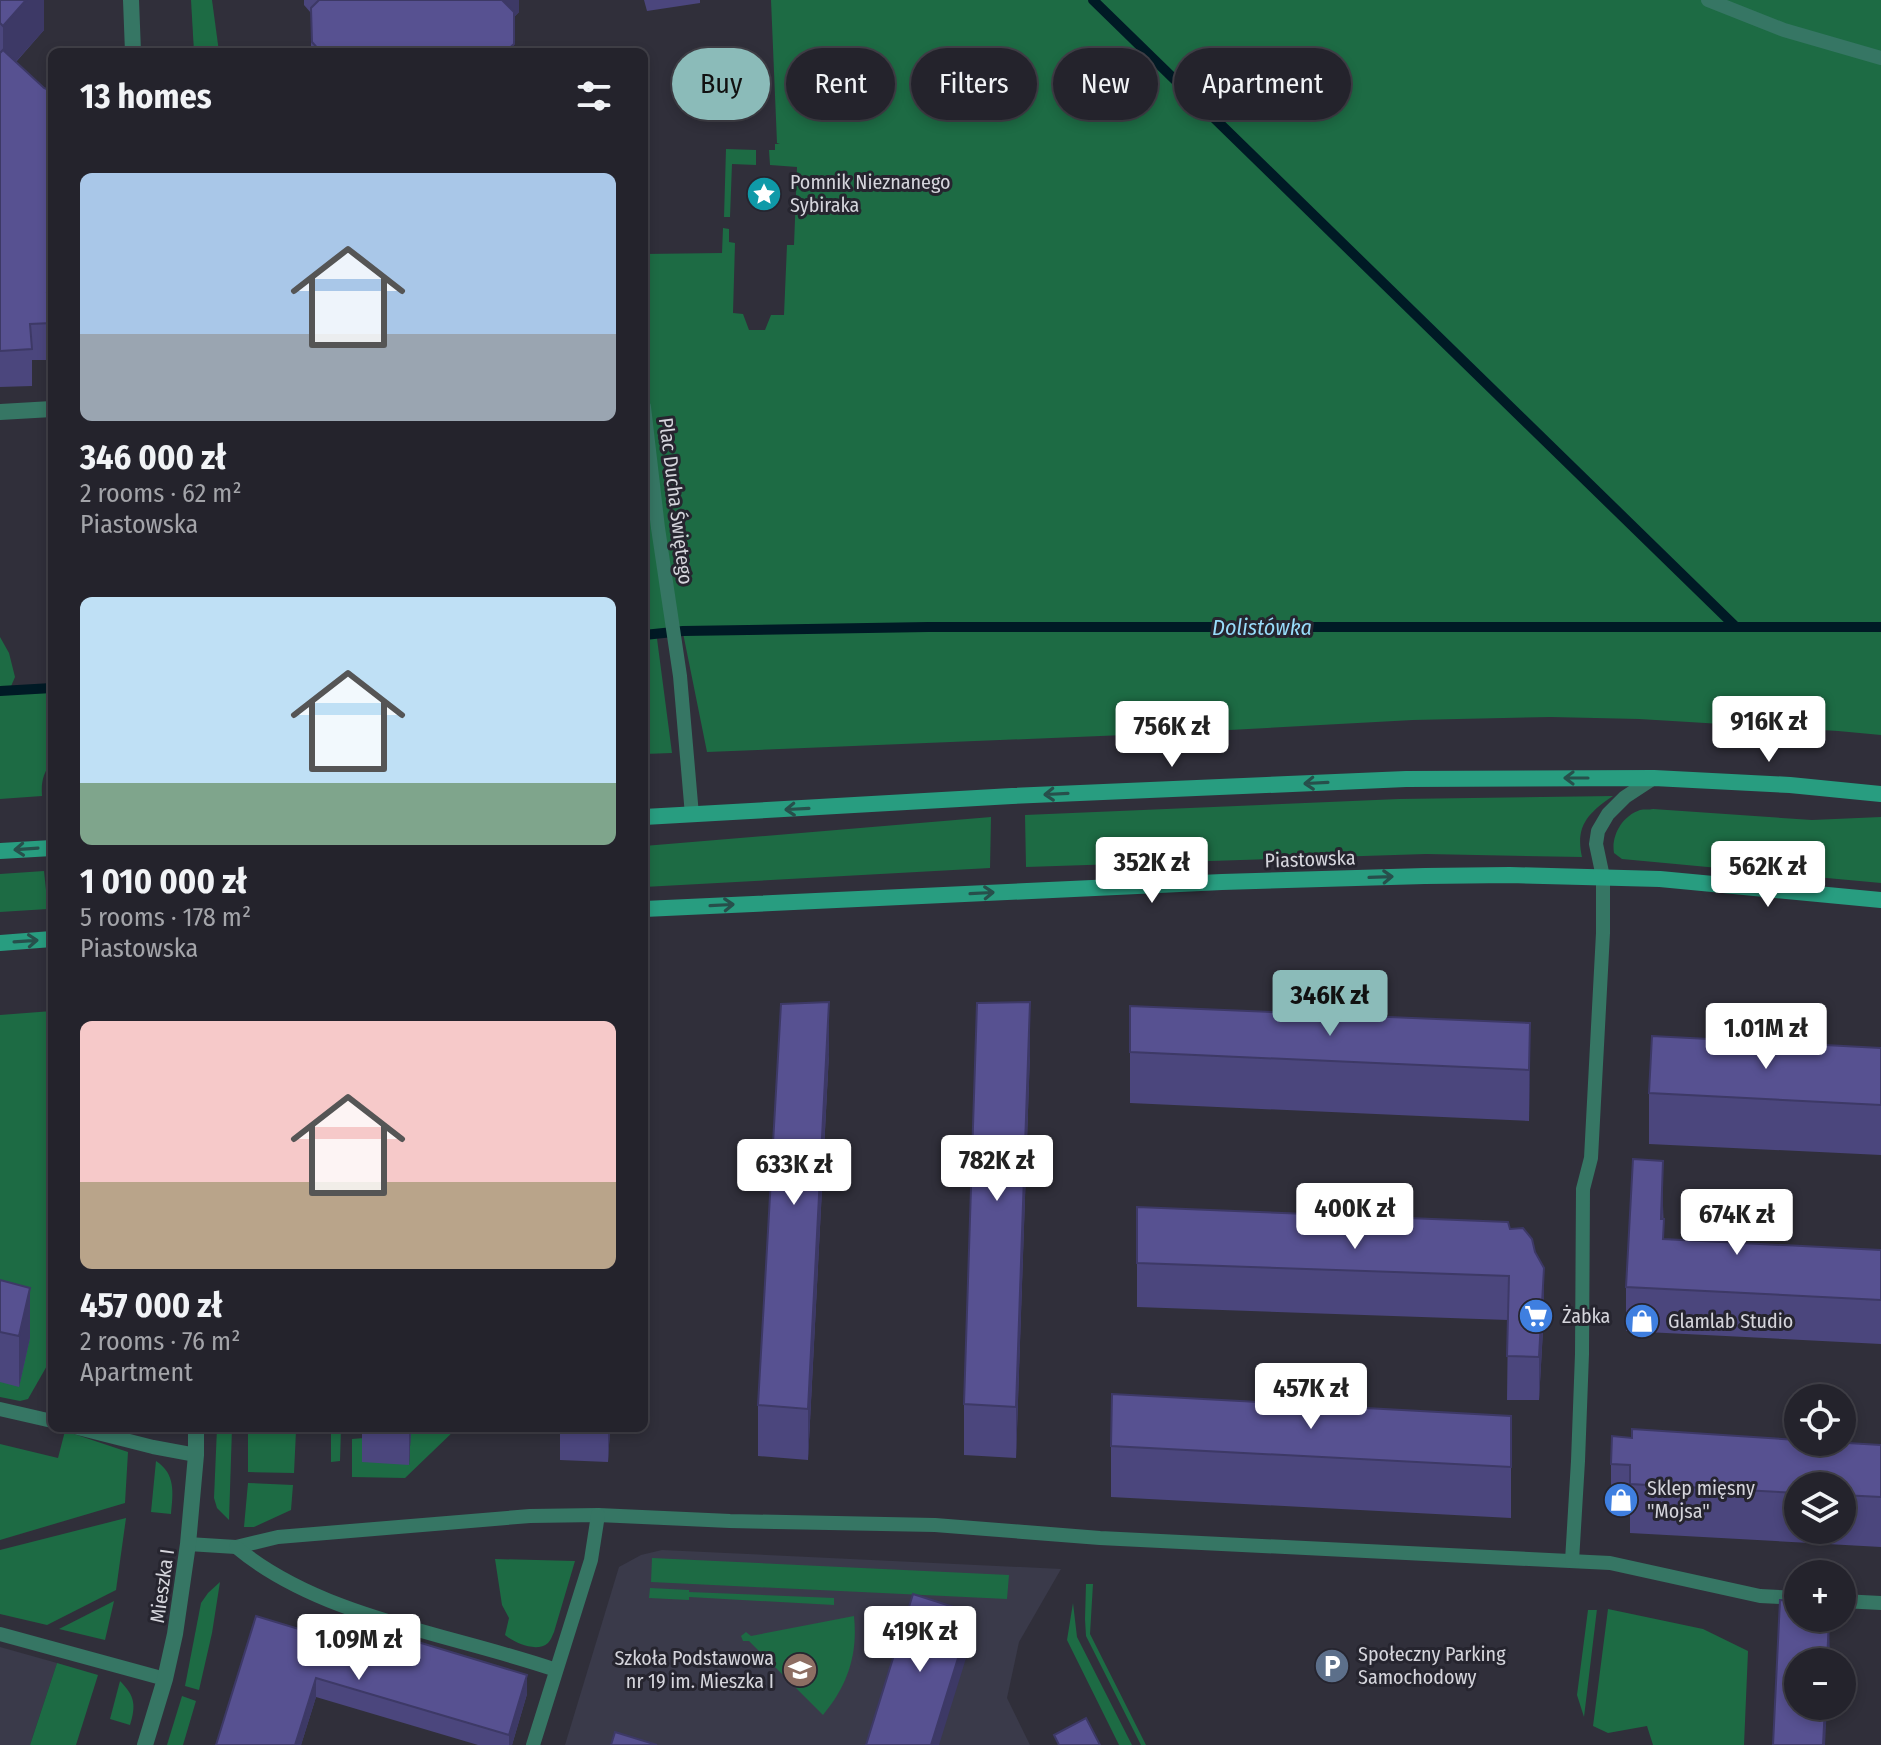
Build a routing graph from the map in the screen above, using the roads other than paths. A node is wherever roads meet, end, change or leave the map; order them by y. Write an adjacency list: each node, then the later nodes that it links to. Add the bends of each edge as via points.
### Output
1 (131, 0): 3 (street)
2 (1708, 0): 4 (lane, via 1784,30)
3 (133, 48)
4 (1881, 58)
5 (48, 409): 6 (street)
6 (0, 412)
7 (648, 442): 10 (lane, Plac Ducha Świętego)
8 (1654, 778): 9 (main road); 10 (main road, one-way to 10, via 1406,779); 14 (lane, via 1625,797 1598,831)
9 (1881, 794)
10 (692, 815): 11 (main road)
11 (648, 817)
12 (48, 848): 13 (main road, one-way to 13)
13 (0, 851)
14 (1603, 877): 15 (main road, Piastowska); 16 (main road, Piastowska, one-way to 14, via 1316,879); 27 (lane, via 1591,1158 1583,1189)
15 (1881, 900)
16 (648, 909)
17 (48, 939): 18 (main road, one-way to 17)
18 (0, 943)
19 (0, 1409): 20 (lane)
20 (48, 1420)
21 (94, 1432): 23 (lane)
22 (196, 1432): 23 (street, Mieszka I)
23 (196, 1455): 25 (street, Mieszka I)
24 (598, 1515): 26 (lane, via 278,1537); 27 (lane, via 935,1525); 32 (lane, via 591,1560)
25 (188, 1544): 26 (lane); 33 (street, Mieszka I)
26 (236, 1547): 32 (lane, via 284,1581 364,1614)
27 (1572, 1561): 28 (lane, via 1610,1563)
28 (1784, 1597)
29 (1856, 1602): 30 (lane)
30 (1881, 1603)
31 (0, 1634): 33 (lane)
32 (556, 1670): 35 (lane)
33 (165, 1679): 34 (street, Mieszka I)
34 (145, 1745)
35 (533, 1745)

